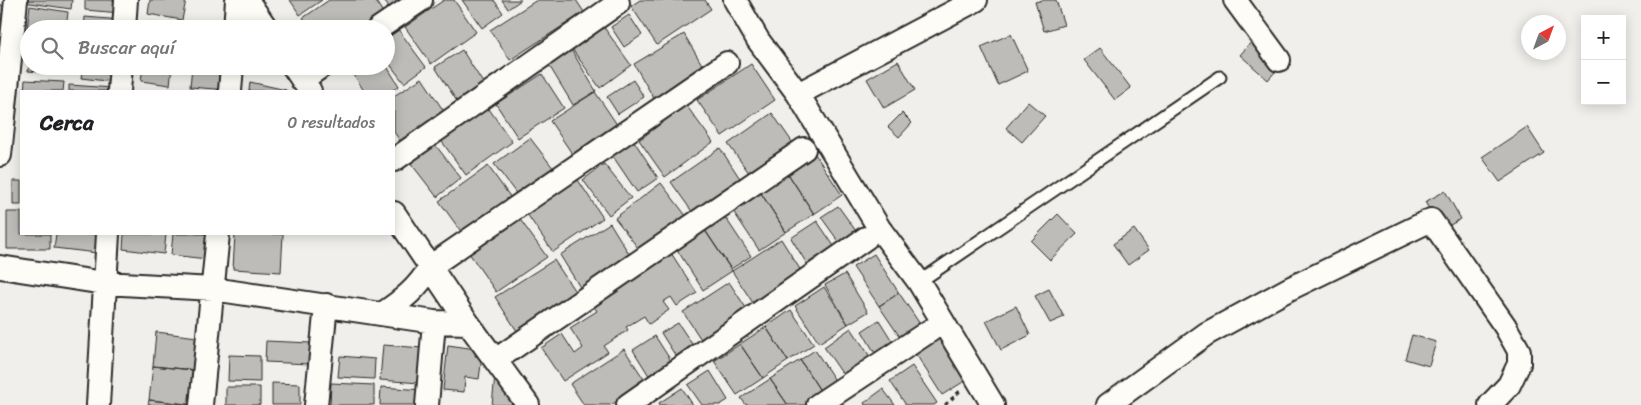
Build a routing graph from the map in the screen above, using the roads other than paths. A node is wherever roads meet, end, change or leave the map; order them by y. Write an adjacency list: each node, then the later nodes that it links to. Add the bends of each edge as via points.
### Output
1 (16, 0): 23 (street)
2 (126, 0): 10 (street)
3 (237, 0): 11 (street)
4 (247, 0): 12 (street)
5 (421, 0): 13 (street)
6 (736, 0): 21 (street, via 758,40)
7 (976, 0): 21 (street)
8 (1235, 0): 14 (street)
9 (618, 3): 24 (street)
10 (125, 20)
11 (236, 20)
12 (261, 20)
13 (391, 20)
14 (1279, 60)
15 (727, 63): 29 (street)
16 (120, 75): 19 (street)
17 (231, 75): 20 (street)
18 (1220, 77): 31 (lane)
19 (119, 90)
20 (230, 90)
21 (798, 94): 31 (street, via 879,228)
22 (804, 149): 39 (street)
23 (0, 156)
24 (395, 159)
25 (395, 214): 29 (street)
26 (108, 235): 32 (street)
27 (218, 235): 33 (street)
28 (866, 238): 45 (street)
29 (431, 266): 35 (street, via 412,292); 37 (street)
30 (0, 268): 32 (street)
31 (919, 282): 47 (street)
32 (104, 283): 33 (street); 40 (street)
33 (213, 289): 34 (street); 41 (street)
34 (326, 305): 35 (street); 42 (street)
35 (382, 314): 36 (street)
36 (434, 322): 37 (street); 43 (street)
37 (468, 324): 39 (street)
38 (930, 330): 46 (street)
39 (496, 359): 44 (street)
40 (98, 405)
41 (201, 405)
42 (316, 405)
43 (427, 405)
44 (528, 405)
45 (628, 405)
46 (818, 405)
47 (993, 405)
48 (1108, 405): 49 (street, via 1206,334 1289,289 1431,220 1519,350 1519,364 1509,385)
49 (1490, 405)

